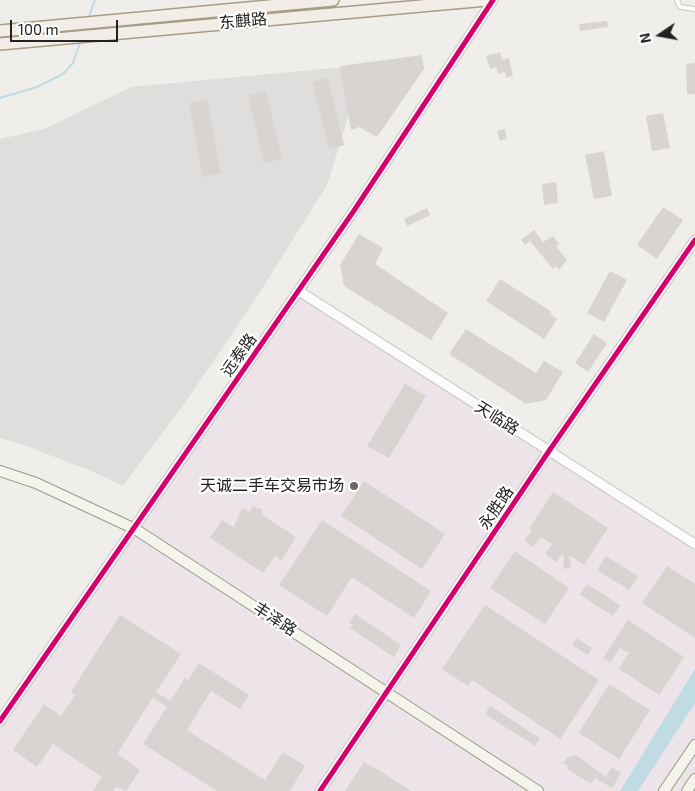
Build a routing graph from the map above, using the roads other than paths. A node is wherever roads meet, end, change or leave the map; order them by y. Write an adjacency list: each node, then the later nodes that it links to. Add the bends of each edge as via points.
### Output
1 (333, 0): 6 (main road, 东麒路)
2 (486, 0): 7 (main road, 东麒路)
3 (493, 0): 9 (street, 远泰路)
4 (677, 0): 5 (lane, via 680,7)
5 (695, 9)
6 (0, 31)
7 (0, 44)
8 (695, 240): 10 (street, 永胜路)
9 (299, 292): 10 (street, 天临路); 12 (street, 远泰路)
10 (549, 451): 13 (street, 天临路); 14 (street, 永胜路)
11 (0, 472): 12 (main road, 丰泽路, via 36,483)
12 (135, 529): 14 (main road, 丰泽路); 15 (street, 远泰路)
13 (695, 544)
14 (388, 692): 18 (street, 永胜路); 19 (main road, 丰泽路)
15 (0, 721)
16 (695, 745): 20 (main road)
17 (695, 779): 21 (main road)
18 (320, 791)
19 (538, 791)
20 (664, 791)
21 (687, 791)

